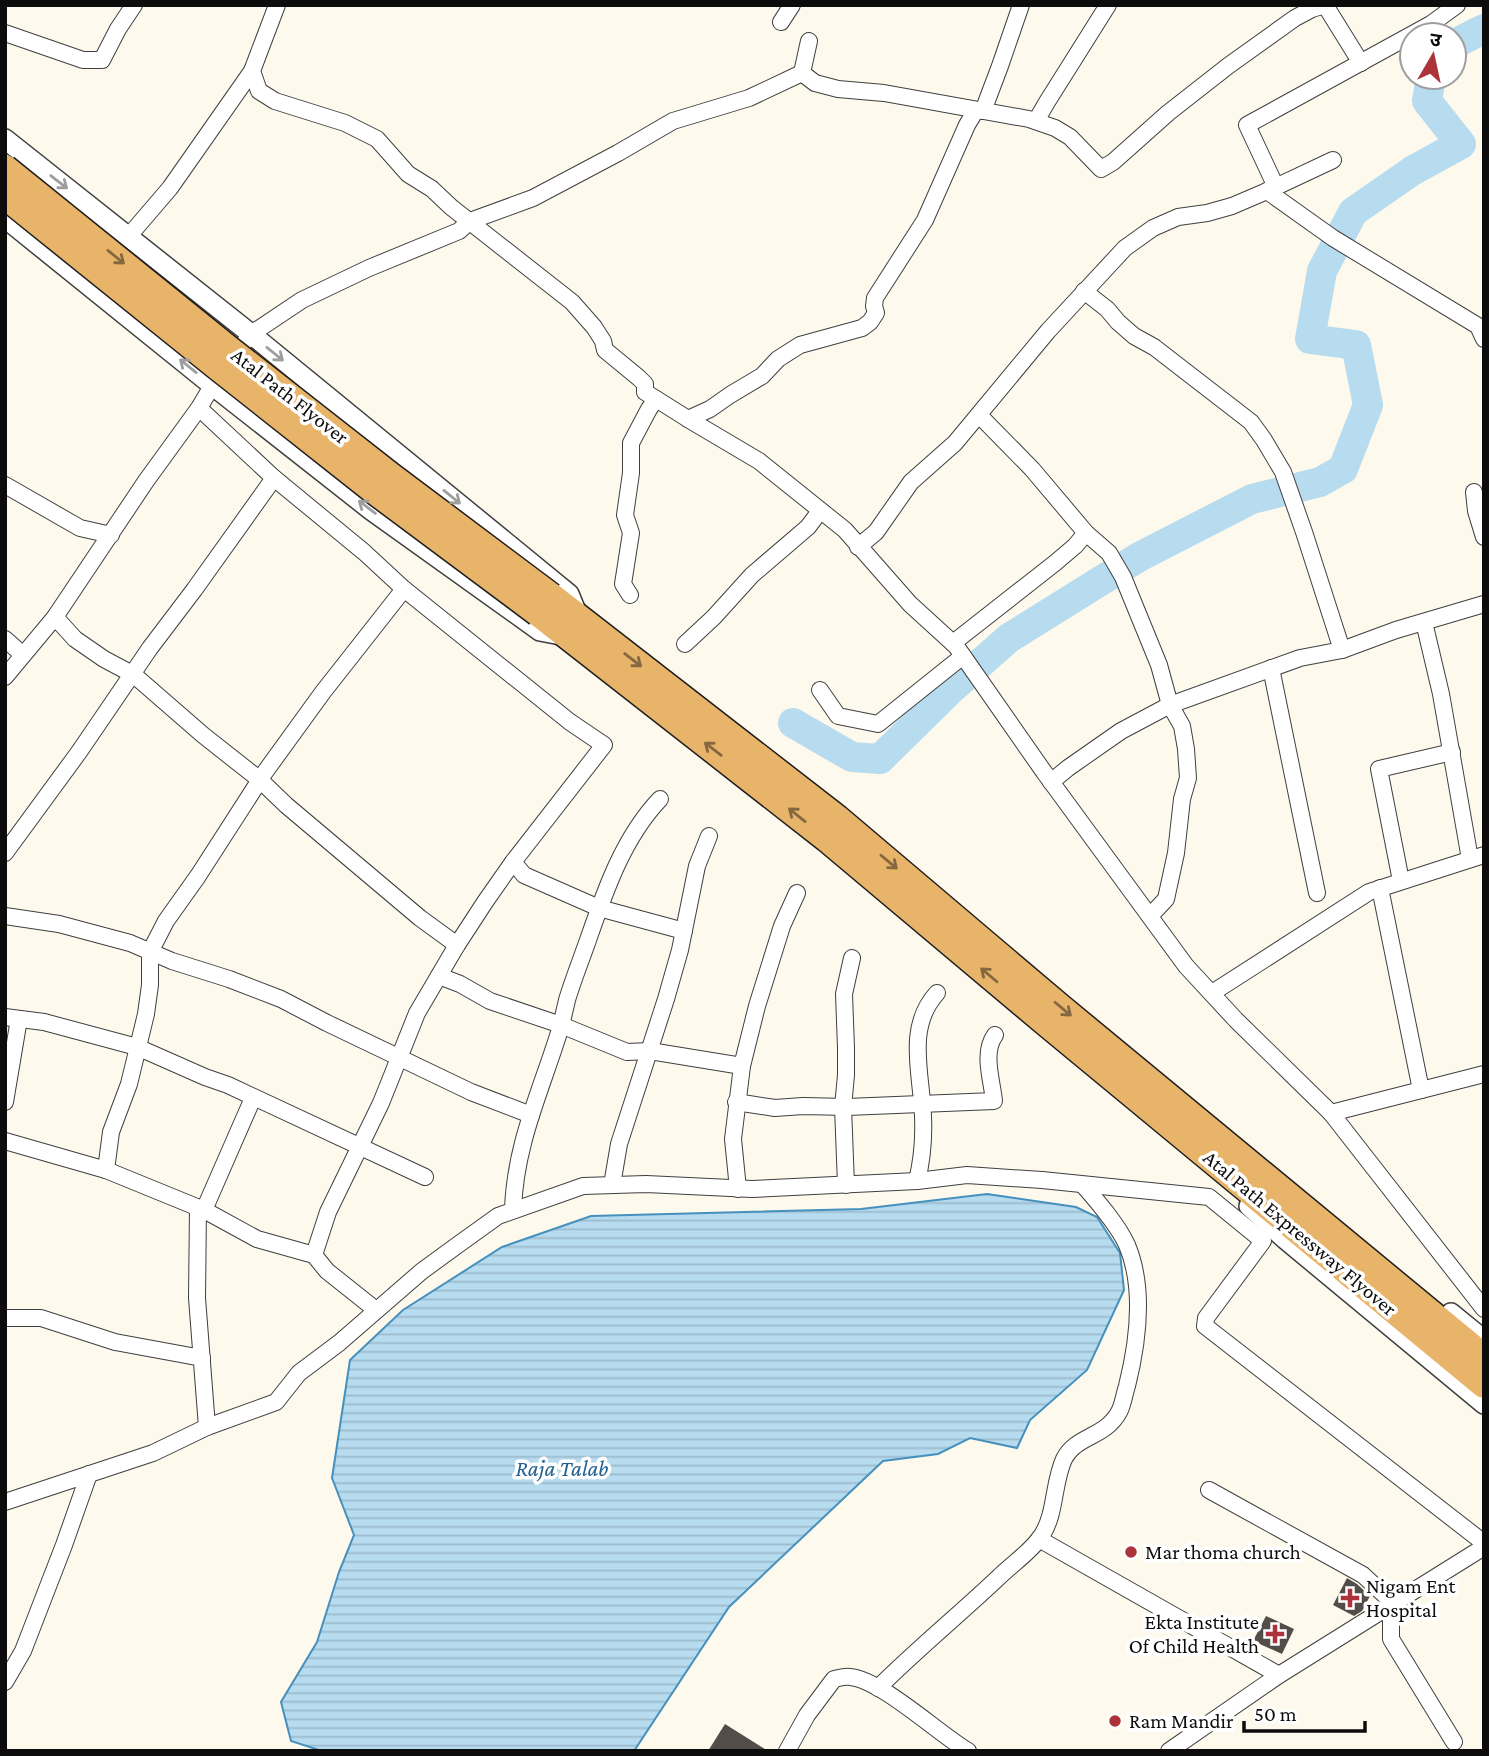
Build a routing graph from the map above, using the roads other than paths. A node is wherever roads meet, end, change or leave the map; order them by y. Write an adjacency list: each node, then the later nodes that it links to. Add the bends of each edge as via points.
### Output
1 (134, 5): 8 (street, via 102,60 83,60)
2 (277, 5): 11 (street)
3 (792, 5): 7 (street)
4 (1021, 5): 13 (street)
5 (1108, 5): 14 (street)
6 (1457, 5): 10 (street)
7 (781, 22)
8 (5, 33)
9 (809, 41): 12 (street)
10 (1361, 63): 14 (street, via 1325,5 1274,32 1101,169 1070,137); 18 (street, via 1247,125)
11 (252, 71): 21 (street, via 260,91 275,101 345,123 377,139 408,174); 22 (street, via 170,188)
12 (802, 73): 13 (street, via 815,83 838,89); 21 (street, via 750,98 673,121 533,198)
13 (979, 110): 14 (street); 30 (street, via 967,125 925,220 875,298 876,313 870,323 800,345 762,376)
14 (1036, 121)
15 (5, 139): 22 (street, one-way to 22)
16 (1333, 160): 18 (street)
17 (5, 168): 42 (highway, Atal Path Flyover, one-way to 42, bridge)
18 (1272, 189): 23 (street, via 1153,229 1125,248); 25 (street, via 1333,238 1478,326)
19 (5, 196): 42 (highway, Atal Path Flyover, bridge, via 377,493)
20 (5, 218): 26 (street, one-way to 20)
21 (470, 221): 24 (street, via 460,232 302,300); 27 (street, via 572,302 594,327 605,350 639,378 645,392)
22 (128, 237): 24 (street)
23 (1084, 291): 29 (street); 49 (street, via 1134,336 1251,422 1265,440 1283,472)
24 (251, 334): 26 (street); 45 (street, one-way to 45, via 569,594)
25 (1484, 340)
26 (212, 385): 28 (street); 45 (street, one-way to 26, via 540,631 371,510)
27 (656, 400): 30 (street); 40 (street, via 631,443 625,515 632,533 623,584)
28 (199, 408): 31 (street); 36 (street)
29 (979, 415): 35 (street); 38 (street, via 911,482 876,532)
30 (688, 419): 34 (street, via 759,461)
31 (274, 478): 39 (street); 52 (street)
32 (5, 485): 36 (street, via 80,528)
33 (1474, 492): 37 (street)
34 (820, 511): 38 (street); 47 (street)
35 (1086, 533): 48 (street); 55 (street, via 1109,553 1122,577 1159,665)
36 (111, 535): 43 (street)
37 (1484, 537)
38 (858, 547): 48 (street)
39 (404, 589): 57 (street); 64 (street, via 604,745)
40 (630, 595)
41 (1484, 604): 44 (street)
42 (544, 605): 45 (highway, Atal Path Flyover)
43 (55, 617): 50 (street); 52 (street, via 75,639)
44 (1423, 622): 49 (street); 56 (street)
45 (573, 627): 60 (highway, Atal Path Flyover)
46 (5, 639): 50 (street)
47 (685, 644)
48 (958, 650): 54 (street, via 878,724 838,716); 58 (street)
49 (1342, 650): 51 (street)
50 (23, 655): 53 (street)
51 (1271, 668): 55 (street); 68 (street)
52 (134, 675): 57 (street); 62 (street)
53 (5, 677)
54 (820, 690)
55 (1170, 705): 58 (street, via 1121,731); 71 (street, via 1182,726 1188,778 1166,899)
56 (1452, 752): 63 (street); 65 (street, via 1379,769)
57 (260, 780): 73 (street); 74 (street, via 166,920)
58 (1051, 782): 71 (street)
59 (660, 799): 69 (street, via 616,865)
60 (832, 829): 86 (highway, Atal Path Expressway Flyover)
61 (709, 836): 72 (street, via 697,866)
62 (5, 853)
63 (1477, 857): 65 (street)
64 (513, 862): 69 (street, via 524,875); 73 (street)
65 (1401, 881): 66 (street)
66 (1380, 888): 78 (street); 88 (street)
67 (797, 892): 85 (street, via 782,926)
68 (1317, 893)
69 (599, 908): 72 (street); 80 (street)
70 (5, 916): 74 (street, via 60,924)
71 (1150, 916): 78 (street)
72 (684, 931): 83 (street)
73 (457, 945): 76 (street)
74 (150, 952): 82 (street, via 146,1014); 84 (street, via 281,999)
75 (852, 958): 93 (street, via 844,994)
76 (439, 976): 80 (street, via 490,1001); 84 (street, via 417,1013)
77 (937, 993): 92 (street, via 927,1003 920,1024 917,1058)
78 (1212, 993): 94 (street)
79 (12, 1018): 82 (street); 90 (street)
80 (561, 1025): 83 (street, via 627,1052); 95 (street)
81 (995, 1035): 92 (street, via 989,1055 994,1101)
82 (137, 1047): 89 (street); 99 (street, via 111,1132)
83 (650, 1051): 85 (street); 102 (street, via 619,1144)
84 (400, 1058): 95 (street); 97 (street)
85 (742, 1066): 91 (street)
86 (1124, 1074): 98 (highway, Atal Path Expressway Flyover); 112 (street, via 1275,1171); 116 (street, via 1285,1239)
87 (1484, 1074): 88 (street)
88 (1421, 1090): 94 (street)
89 (253, 1098): 97 (street); 106 (street)
90 (5, 1102)
91 (736, 1102): 93 (street, via 775,1108); 105 (street, via 733,1139)
92 (922, 1103): 93 (street); 101 (street, via 923,1157)
93 (843, 1107): 103 (street)
94 (1331, 1113): 109 (street)
95 (531, 1115): 107 (street, via 520,1149)
96 (5, 1141): 99 (street)
97 (360, 1147): 100 (street); 108 (street)
98 (1230, 1161): 113 (highway, Atal Path Expressway Flyover); 115 (highway, Atal Path Expressway Flyover)
99 (106, 1170): 106 (street)
100 (425, 1177)
101 (917, 1181): 103 (street); 104 (street, via 967,1175)
102 (612, 1185): 105 (street); 107 (street, via 583,1186)
103 (846, 1185): 105 (street)
104 (1083, 1185): 121 (street, via 1126,1244 1137,1282 1133,1362 1120,1410 1109,1427 1077,1443 1065,1458 1050,1518); 122 (street, via 1209,1197 1263,1241 1205,1325)
105 (738, 1189)
106 (201, 1209): 108 (street, via 257,1239); 114 (street, via 197,1298)
107 (513, 1210): 110 (street, via 422,1271)
108 (313, 1255): 110 (street)
109 (1484, 1309)
110 (376, 1310): 117 (street, via 299,1373 276,1402)
111 (5, 1318): 114 (street, via 41,1318 115,1342)
112 (1484, 1339)
113 (1484, 1357)
114 (202, 1358): 117 (street)
115 (1484, 1385)
116 (1484, 1404)
117 (207, 1427): 118 (street, via 153,1453)
118 (89, 1474): 120 (street); 125 (street, via 23,1651)
119 (1209, 1489): 123 (street, via 1363,1575)
120 (5, 1502)
121 (1039, 1539): 124 (street); 126 (street)
122 (1484, 1545): 123 (street)
123 (1391, 1605): 124 (street); 127 (street, via 1391,1639)
124 (1279, 1675): 131 (street)
125 (5, 1682)
126 (878, 1688): 128 (street); 129 (street, via 850,1676 834,1679)
127 (1454, 1742)
128 (948, 1746): 130 (street)
129 (787, 1751)
130 (968, 1751)
131 (1168, 1751)

